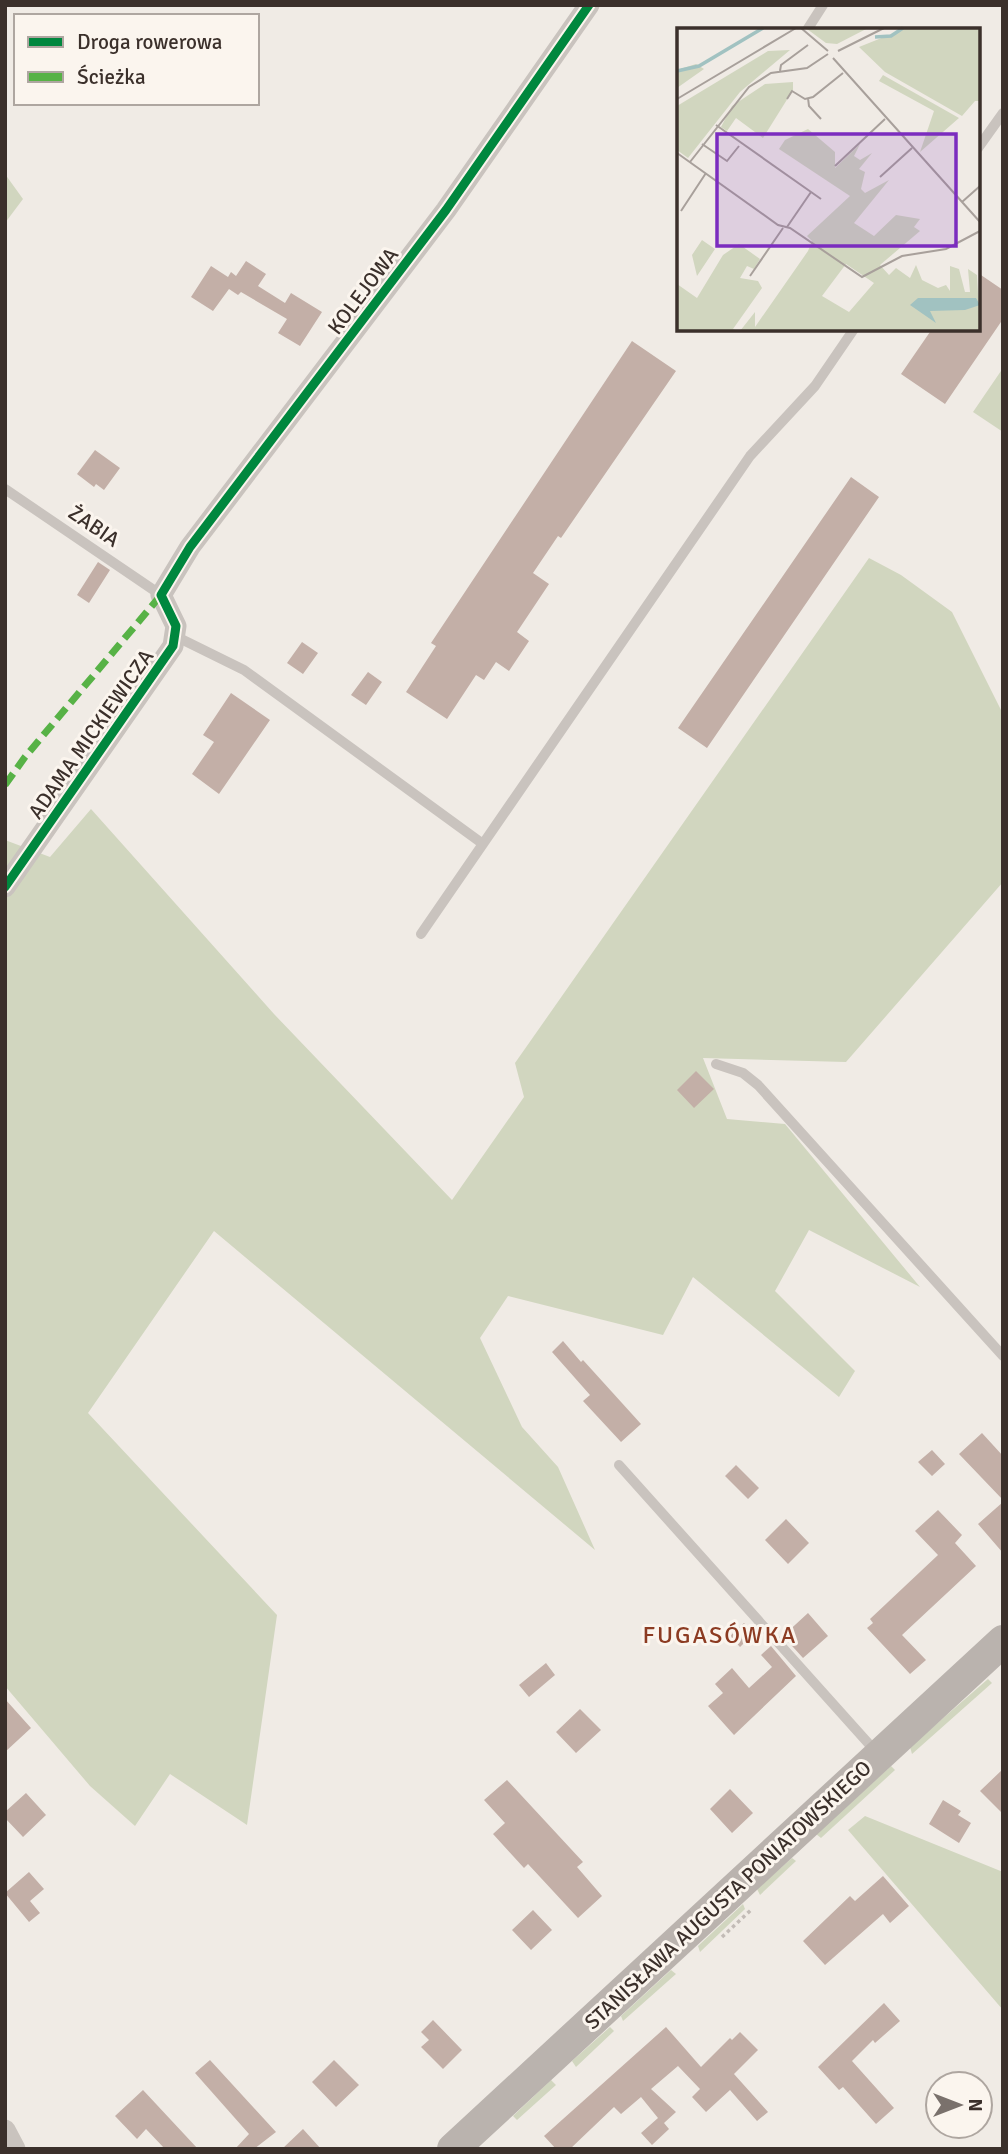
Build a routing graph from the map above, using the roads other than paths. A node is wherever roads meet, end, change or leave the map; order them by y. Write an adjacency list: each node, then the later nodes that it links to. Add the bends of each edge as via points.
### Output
1 (589, 5): 8 (street, KOLEJOWA, via 446,210 190,547)
2 (823, 5): 3 (lane)
3 (808, 28)
4 (1003, 113): 5 (lane)
5 (980, 145)
6 (853, 331): 10 (lane, via 815,386 750,456)
7 (5, 489): 8 (lane, ŻABIA)
8 (161, 595): 9 (street, ADAMA MICKIEWICZA)
9 (176, 636): 10 (lane, via 244,670); 11 (street, ADAMA MICKIEWICZA)
10 (483, 844): 12 (lane)
11 (5, 887)
12 (421, 934)
13 (716, 1065): 14 (lane, via 743,1073 758,1085)
14 (1003, 1356)
15 (619, 1465): 17 (lane)
16 (1003, 1641): 17 (main road, STANISŁAWA AUGUSTA PONIATOWSKIEGO)
17 (879, 1755): 20 (main road, STANISŁAWA AUGUSTA PONIATOWSKIEGO)
18 (5, 2130): 19 (street)
19 (15, 2149)
20 (453, 2149)

